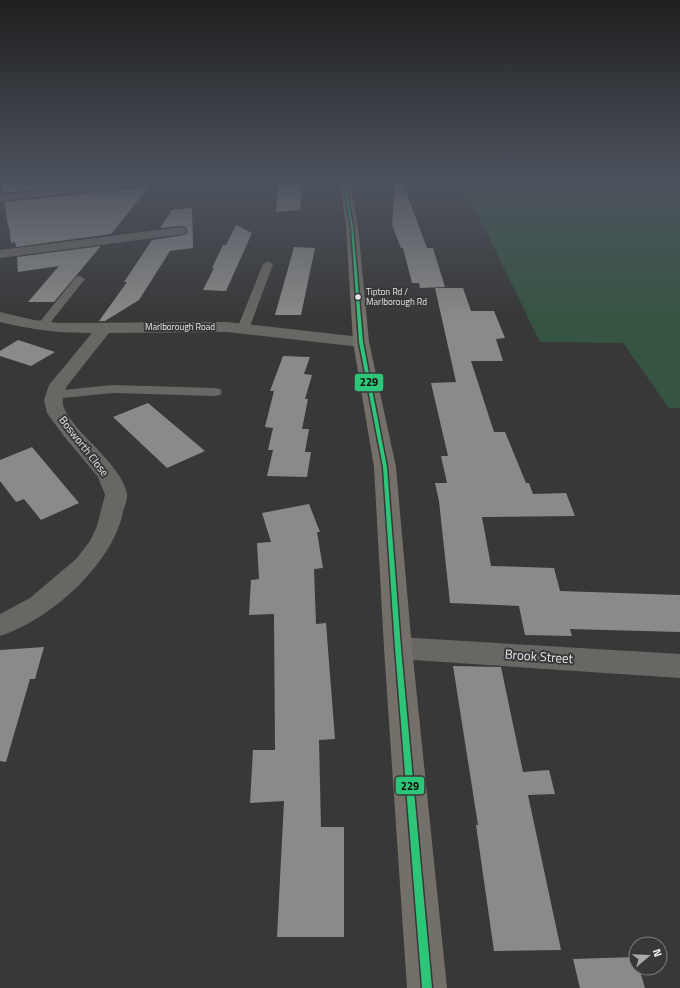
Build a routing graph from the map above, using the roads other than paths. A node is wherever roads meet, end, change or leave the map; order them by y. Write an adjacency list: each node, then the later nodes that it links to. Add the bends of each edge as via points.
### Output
1 (352, 227): 10 (main road)
2 (181, 231): 3 (street, via 151,231)
3 (0, 254)
4 (268, 264): 9 (lane)
5 (80, 279): 7 (lane)
6 (0, 317): 7 (street, Marlborough Road)
7 (42, 326): 8 (street, Marlborough Road)
8 (104, 328): 9 (street, Marlborough Road, via 200,326); 12 (street, via 58,385)
9 (243, 329): 10 (street, Marlborough Road)
10 (361, 342): 14 (main road, via 385,467)
11 (215, 392): 12 (lane, via 112,389)
12 (53, 395): 13 (street, Bosworth Close, via 54,407 63,423 108,475 116,495 113,509 109,526 100,545 85,565 39,605)
13 (0, 626)
14 (398, 648): 15 (street, Brook Street); 16 (main road)
15 (680, 666)
16 (427, 988)

